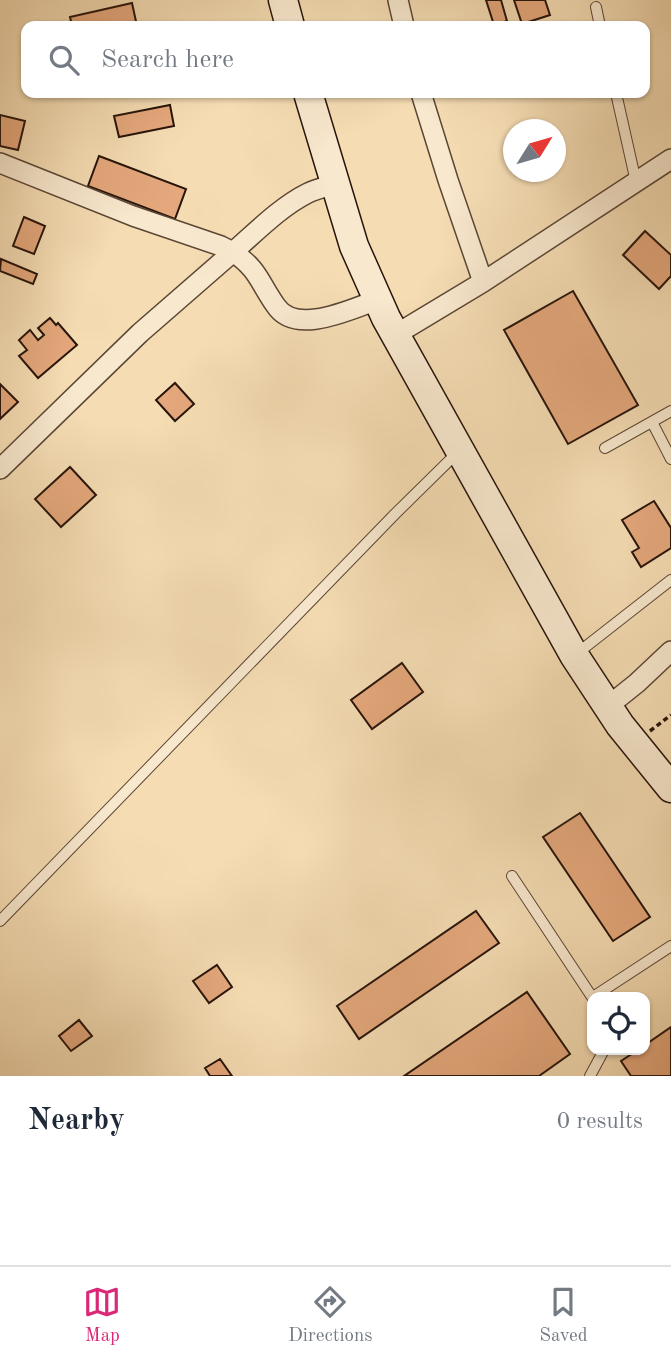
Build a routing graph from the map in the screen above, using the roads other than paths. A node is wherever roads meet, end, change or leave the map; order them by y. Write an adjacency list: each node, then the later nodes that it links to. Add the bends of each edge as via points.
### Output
1 (282, 0): 4 (main road)
2 (398, 0): 5 (street)
3 (596, 7): 6 (lane)
4 (288, 21)
5 (403, 21)
6 (599, 21)
7 (309, 98): 13 (main road)
8 (423, 98): 15 (street)
9 (617, 98): 12 (lane)
10 (671, 159): 12 (street)
11 (0, 163): 14 (street)
12 (636, 182): 15 (street)
13 (334, 184): 14 (street, via 296,200); 16 (main road)
14 (233, 252): 16 (street, via 252,267 276,307 289,317 318,319); 23 (street, via 140,333)
15 (483, 282): 17 (street)
16 (377, 300): 17 (main road)
17 (395, 335): 21 (main road)
18 (671, 411): 19 (lane)
19 (652, 422): 20 (lane); 22 (lane)
20 (605, 448)
21 (461, 450): 26 (main road); 30 (lane)
22 (671, 459)
23 (0, 469)
24 (671, 580): 26 (lane)
25 (671, 651): 27 (street)
26 (575, 655): 27 (main road)
27 (607, 707): 28 (main road)
28 (671, 788)
29 (512, 876): 32 (lane)
30 (0, 921)
31 (671, 946): 33 (lane)
32 (589, 992)
33 (600, 992)
34 (601, 1055): 35 (lane)
35 (590, 1076)

